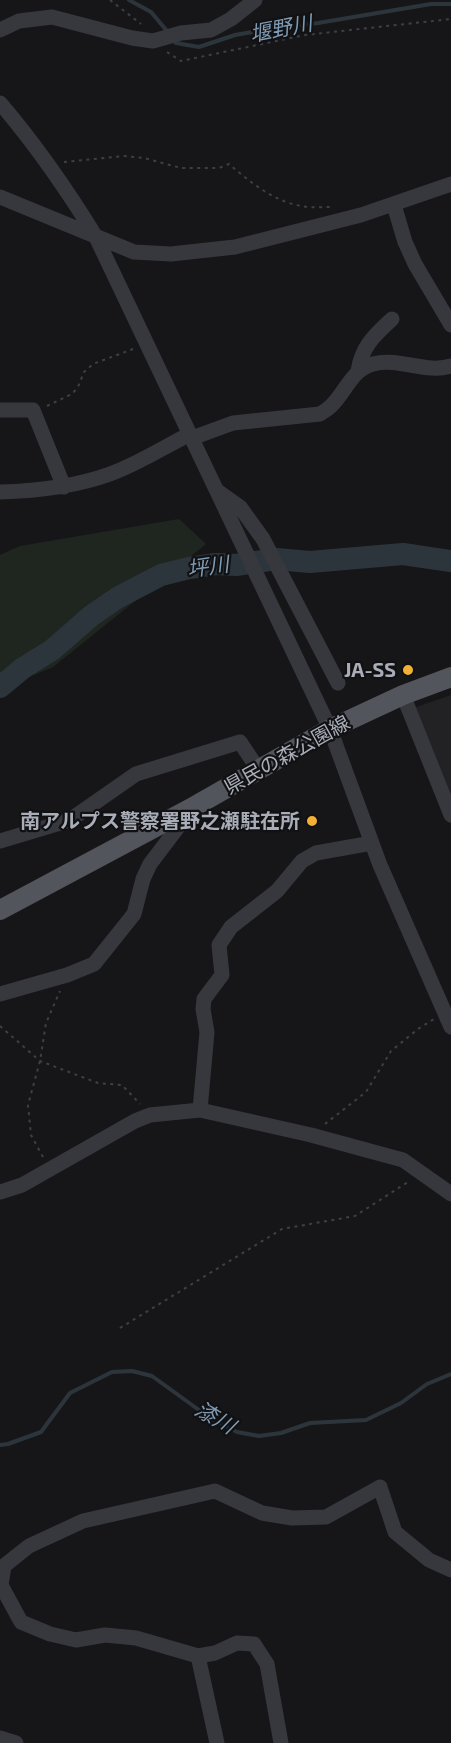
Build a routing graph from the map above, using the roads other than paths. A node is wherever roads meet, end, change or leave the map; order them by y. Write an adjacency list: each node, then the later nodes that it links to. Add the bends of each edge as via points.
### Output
1 (255, 0): 2 (street, via 211,30 156,40 132,38 52,17 19,21)
2 (0, 30)
3 (0, 103): 7 (street, via 49,165)
4 (451, 184): 6 (street)
5 (0, 197): 7 (street)
6 (394, 205): 7 (street, via 235,247 198,252 134,252); 9 (street, via 415,264)
7 (96, 237): 13 (street)
8 (392, 319): 11 (street, via 371,339 360,356)
9 (451, 326)
10 (451, 366): 11 (street, via 442,369 392,362)
11 (358, 371): 13 (street, via 331,407 320,414 233,423)
12 (0, 410): 14 (street, via 33,410)
13 (191, 436): 14 (street, via 111,474); 15 (street)
14 (64, 487): 16 (street)
15 (216, 490): 18 (street, via 240,507 263,539); 20 (street)
16 (0, 492)
17 (451, 677): 19 (main road, 県民の森公園線)
18 (338, 683)
19 (403, 695): 20 (main road, 県民の森公園線); 23 (street)
20 (330, 729): 21 (main road, 県民の森公園線); 25 (street)
21 (258, 769): 22 (main road, 県民の森公園線); 24 (street, via 240,742 136,774 70,820)
22 (195, 806): 26 (main road, 県民の森公園線); 27 (street, via 150,864 135,914 94,964)
23 (451, 815)
24 (0, 841)
25 (372, 843): 28 (street); 30 (street, via 316,853 302,861 278,891 231,927 219,945 222,975 204,999 207,1032)
26 (0, 910)
27 (0, 994)
28 (448, 1009): 29 (street)
29 (451, 1027)
30 (200, 1110): 31 (street, via 135,1121 22,1185); 32 (street, via 403,1160)
31 (0, 1192)
32 (451, 1194)
33 (451, 1570): 34 (street, via 429,1560 395,1532 380,1487 326,1517 292,1518 262,1513 215,1491 83,1521 29,1546 4,1566 1,1585 21,1622 76,1640 105,1635 136,1638)
34 (198, 1656): 37 (street); 38 (street, via 237,1643 254,1644 267,1664)
35 (0, 1738): 36 (street)
36 (16, 1743)
37 (217, 1743)
38 (281, 1743)

